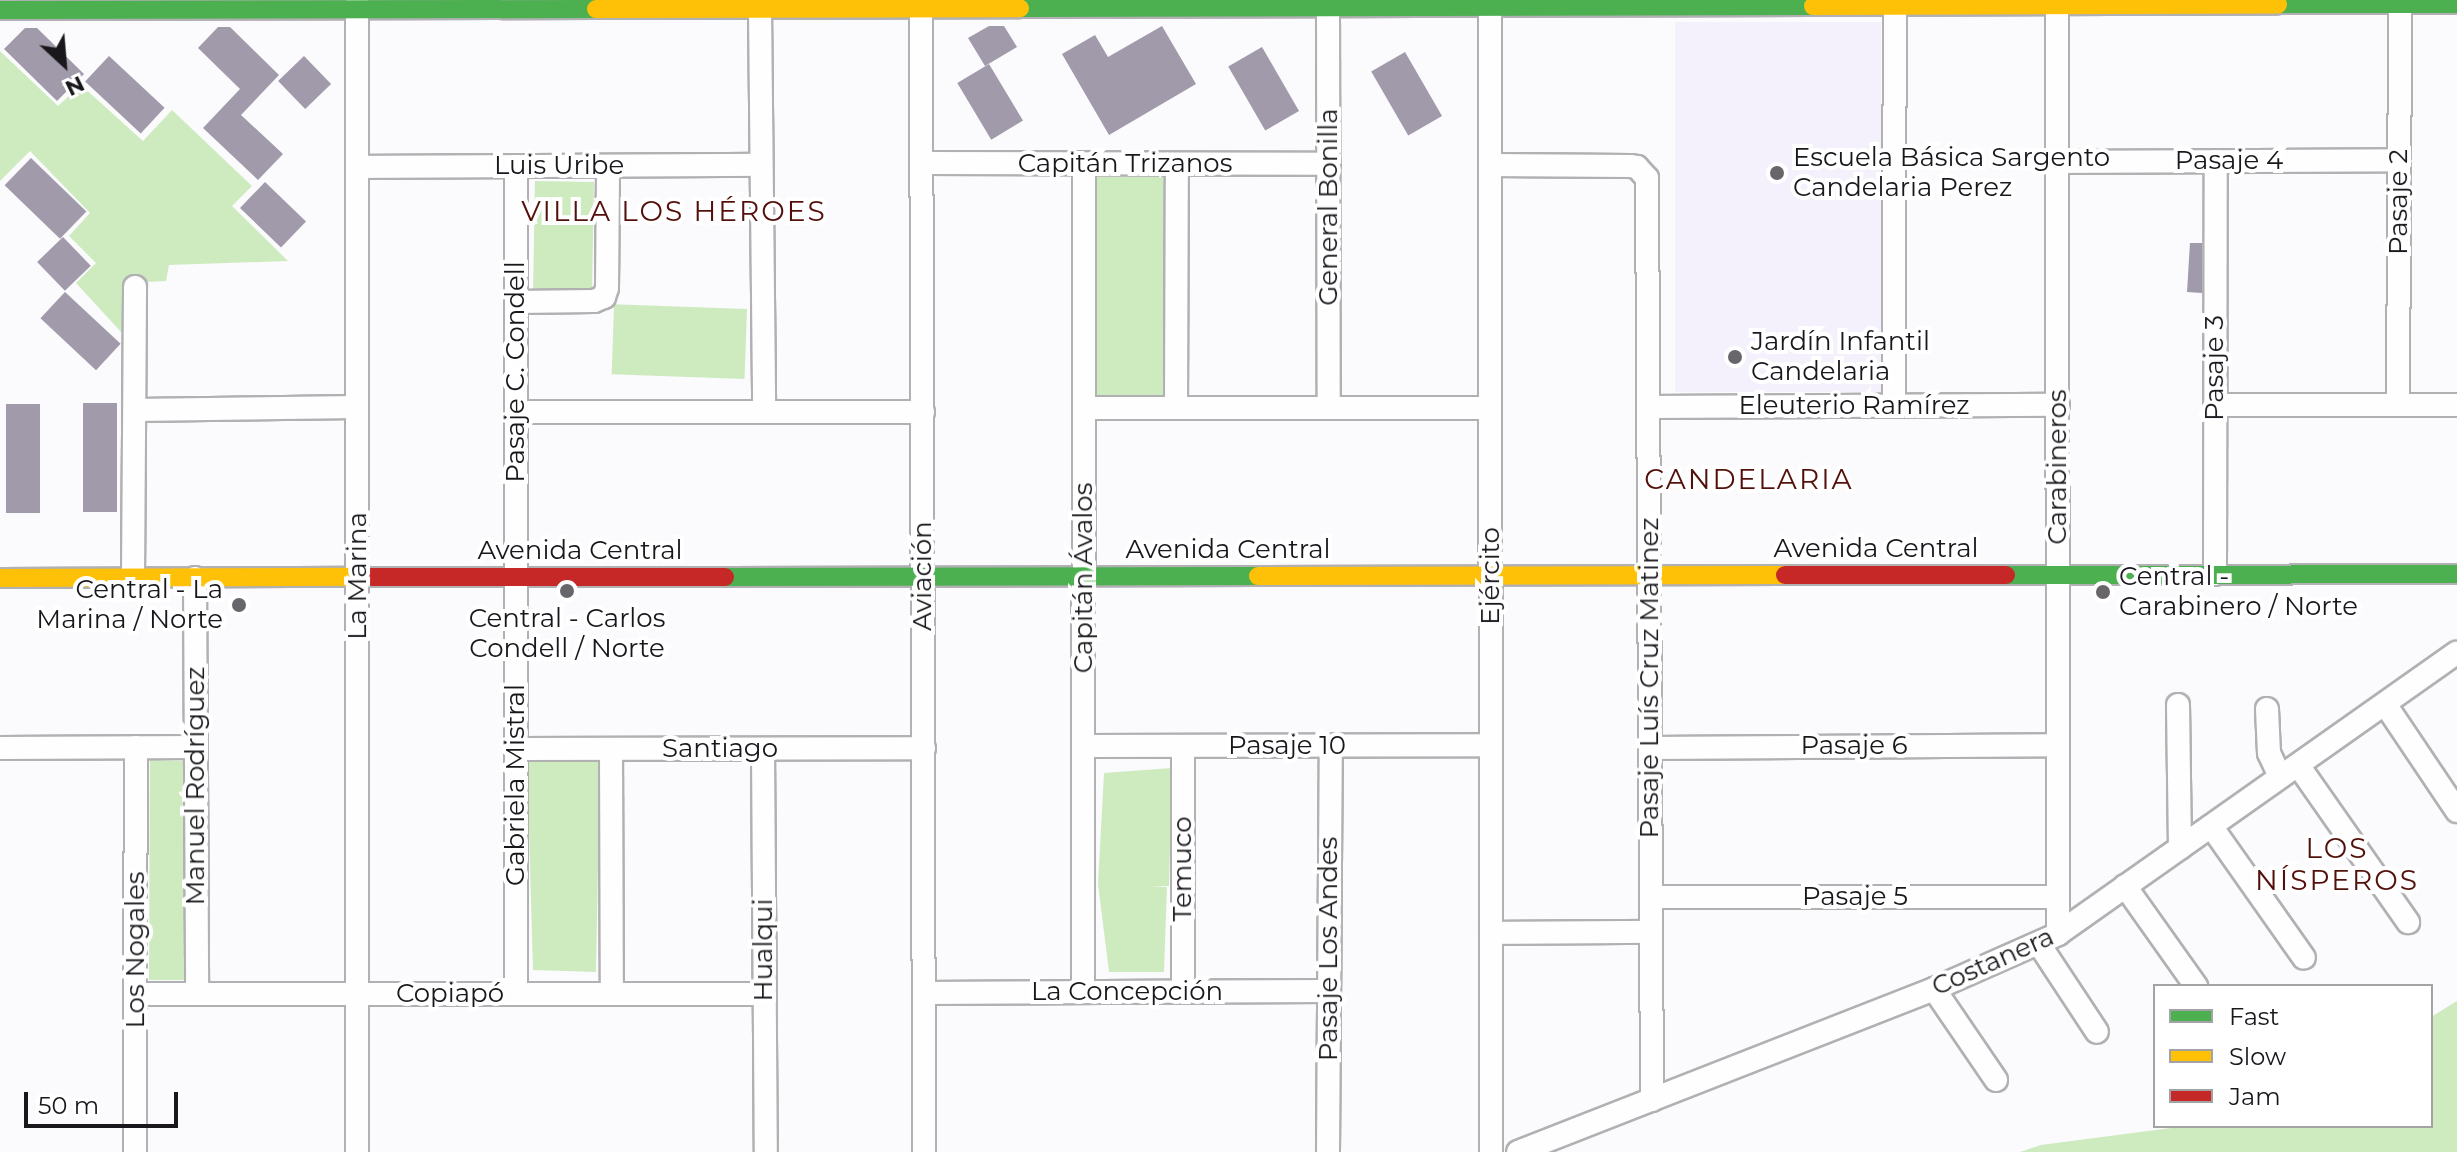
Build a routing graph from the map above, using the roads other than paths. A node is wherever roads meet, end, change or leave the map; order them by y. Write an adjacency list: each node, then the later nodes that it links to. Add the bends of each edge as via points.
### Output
1 (921, 3): 8 (street); 9 (street); 14 (street, Aviación)
2 (2057, 3): 3 (street); 7 (street); 13 (street, Carabineros)
3 (2400, 3): 5 (street); 11 (street, Pasaje 2)
4 (1490, 4): 7 (street); 8 (street); 19 (street, Ejército)
5 (2457, 4)
6 (357, 5): 9 (street); 10 (street); 22 (street, La Marina)
7 (1895, 6): 29 (street)
8 (1328, 7): 17 (street, General Bonilla)
9 (760, 9): 18 (street)
10 (0, 10)
11 (2399, 160): 12 (street, Pasaje 4); 27 (street, Pasaje 2)
12 (2216, 161): 13 (street, Pasaje 4); 26 (street, Pasaje 3)
13 (2058, 162): 25 (street, Carabineros)
14 (922, 163): 15 (street, Capitán Trizanos); 39 (street, Aviación)
15 (1084, 164): 16 (street, Capitán Trizanos); 32 (street, Capitán Ávalos)
16 (1177, 164): 17 (street, Capitán Trizanos); 33 (street)
17 (1329, 164): 34 (street, General Bonilla)
18 (761, 165): 21 (street, Luis Uribe); 38 (street)
19 (1490, 165): 31 (street, Pasaje Luís Cruz Matinez, via 1630,166 1643,172 1648,186); 35 (street, Ejército)
20 (516, 166): 21 (street, Luis Uribe); 22 (street, Luis Uribe); 24 (street, Pasaje C. Condell)
21 (608, 166): 24 (street, via 604,297)
22 (357, 167): 30 (street, La Marina)
23 (135, 287): 36 (street)
24 (516, 302): 37 (street, Pasaje C. Condell)
25 (2058, 405): 29 (street, Eleuterio Ramírez); 40 (street, Carabineros)
26 (2215, 405): 27 (street); 41 (street, Pasaje 3)
27 (2398, 405): 28 (street)
28 (2457, 405)
29 (1894, 406): 31 (street, Eleuterio Ramírez)
30 (357, 407): 36 (street); 47 (street, La Marina)
31 (1649, 407): 43 (street, Pasaje Luís Cruz Matinez)
32 (1084, 408): 33 (street); 45 (street, Capitán Ávalos)
33 (1176, 408): 34 (street)
34 (1329, 408): 35 (street)
35 (1490, 408): 46 (street, Ejército)
36 (135, 410): 50 (street)
37 (516, 412): 38 (street); 48 (street, Pasaje C. Condell)
38 (764, 412): 39 (street)
39 (923, 412): 44 (street, Aviación)
40 (2058, 574): 41 (street, Avenida Central); 43 (street, Avenida Central); 57 (street, Carabineros)
41 (2215, 574): 42 (street, Avenida Central)
42 (2457, 574)
43 (1650, 575): 46 (street, Avenida Central); 65 (street, Pasaje Luís Cruz Matinez)
44 (923, 576): 45 (street, Avenida Central); 48 (street, Avenida Central); 64 (street, Aviación)
45 (1085, 576): 46 (street, Avenida Central); 58 (street, Capitán Ávalos)
46 (1491, 576): 56 (street, Ejército)
47 (358, 577): 48 (street, Avenida Central); 51 (street, Avenida Central); 89 (street, La Marina)
48 (516, 577): 66 (street, Gabriela Mistral)
49 (0, 578): 50 (street, Avenida Central)
50 (133, 578): 51 (street, Avenida Central)
51 (195, 578): 62 (street, Manuel Rodríguez)
52 (2457, 653): 53 (street, Costanera)
53 (2385, 704): 69 (street, Costanera); 70 (street)
54 (2178, 705): 72 (street)
55 (2267, 709): 69 (street, via 2269,753)
56 (1491, 745): 60 (street, Pasaje 10); 78 (street, Ejército)
57 (2058, 745): 65 (street, Pasaje 6); 75 (street, Carabineros)
58 (1084, 746): 59 (street, Pasaje 10); 84 (street, Capitán Ávalos)
59 (1183, 746): 60 (street, Pasaje 10); 85 (street, Temuco)
60 (1331, 746): 83 (street, Pasaje Los Andes)
61 (136, 747): 62 (street); 63 (street); 87 (street, Los Nogales)
62 (196, 747): 88 (street, Manuel Rodríguez)
63 (0, 748)
64 (924, 748): 68 (street, Santiago); 86 (street, Aviación)
65 (1651, 748): 74 (street, Pasaje Luís Cruz Matinez)
66 (516, 749): 67 (street, Santiago); 90 (street, Gabriela Mistral)
67 (611, 749): 68 (street, Santiago); 91 (street)
68 (763, 749): 92 (street, Hualqui)
69 (2289, 771): 71 (street, Costanera); 76 (street)
70 (2457, 811)
71 (2211, 826): 72 (street, Costanera); 80 (street)
72 (2180, 848): 73 (street, Costanera)
73 (2125, 886): 79 (street, Costanera); 81 (street)
74 (1651, 897): 75 (street, Pasaje 5); 77 (street, Pasaje Luís Cruz Matinez)
75 (2058, 897): 79 (street, Carabineros)
76 (2408, 922)
77 (1651, 932): 78 (street); 95 (street, Pasaje Luís Cruz Matinez)
78 (1491, 933): 101 (street, Ejército)
79 (2049, 939): 82 (street, Costanera); 93 (street)
80 (2304, 958)
81 (2195, 984)
82 (1934, 989): 94 (street); 95 (street, Costanera)
83 (1329, 991): 85 (street, La Concepción); 100 (street, Pasaje Los Andes)
84 (1083, 992): 85 (street, La Concepción); 86 (street, La Concepción)
85 (1183, 992)
86 (924, 993): 99 (street, Aviación)
87 (136, 994): 88 (street, Copiapó); 96 (street, Los Nogales)
88 (197, 994): 89 (street, Copiapó)
89 (357, 994): 90 (street, Copiapó); 97 (street, La Marina)
90 (516, 994): 91 (street, Copiapó)
91 (612, 994): 92 (street, Copiapó)
92 (765, 994): 98 (street, Hualqui)
93 (2097, 1032)
94 (1996, 1080)
95 (1652, 1100): 102 (street, Costanera)
96 (135, 1152)
97 (357, 1152)
98 (766, 1152)
99 (924, 1152)
100 (1328, 1152)
101 (1491, 1152)
102 (1518, 1152)

